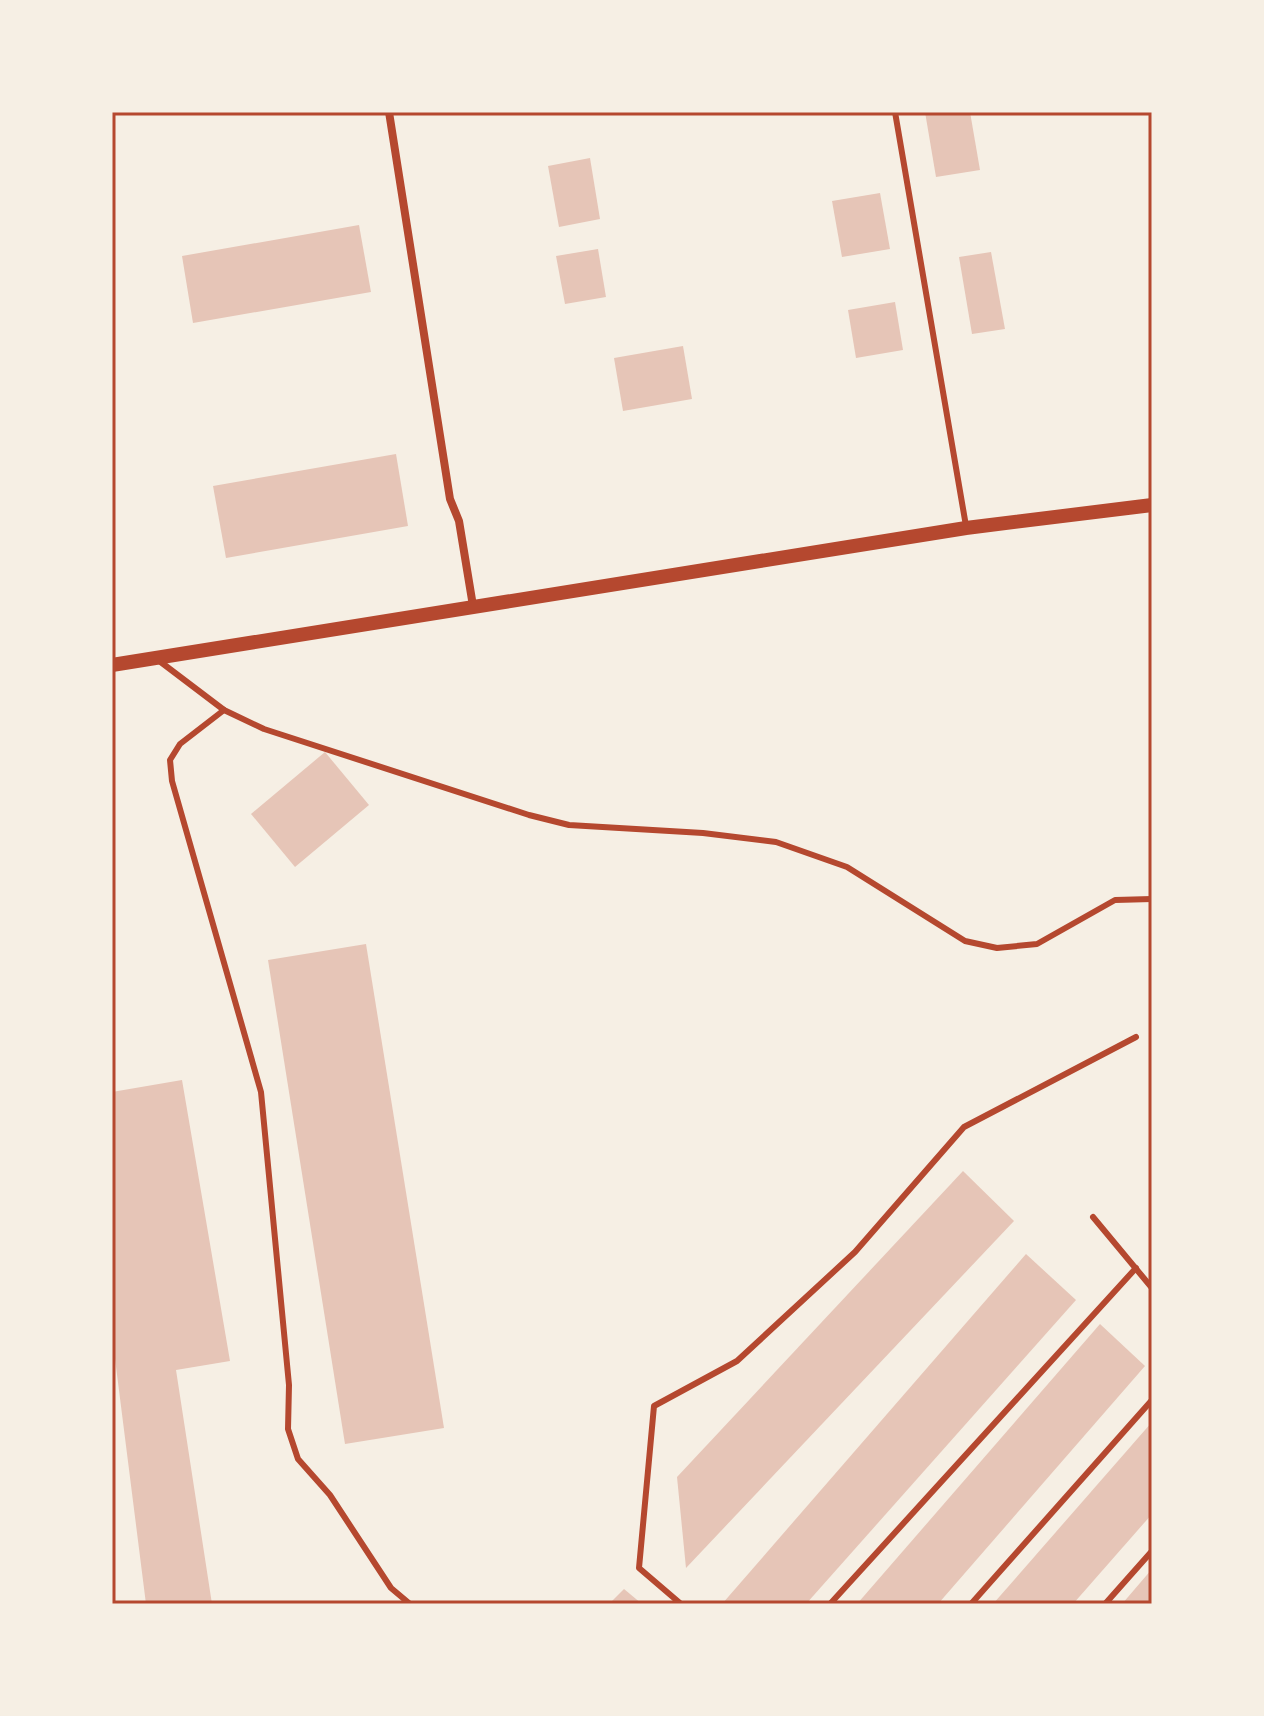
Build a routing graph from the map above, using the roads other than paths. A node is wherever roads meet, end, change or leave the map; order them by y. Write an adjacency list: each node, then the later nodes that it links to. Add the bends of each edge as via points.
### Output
1 (389, 112): 5 (street, via 450,499 459,521)
2 (895, 112): 4 (lane)
3 (1152, 505): 4 (street)
4 (966, 528): 5 (street)
5 (473, 606): 6 (street)
6 (155, 658): 7 (street); 8 (lane)
7 (112, 665)
8 (224, 710): 9 (lane, via 319,749 569,825 776,842 847,867 965,941 997,948 1037,944 1115,900); 16 (lane, via 180,744 170,760 261,1092 289,1385 288,1429 298,1459 330,1495 391,1588)
9 (1152, 899)
10 (1136, 1037): 17 (lane, via 964,1127 855,1252 737,1361 654,1406 639,1568)
11 (1093, 1217): 12 (lane)
12 (1136, 1268): 13 (lane); 18 (lane)
13 (1152, 1288)
14 (1152, 1400): 19 (lane)
15 (1152, 1551): 20 (lane)
16 (410, 1604)
17 (681, 1604)
18 (830, 1604)
19 (971, 1604)
20 (1105, 1604)

